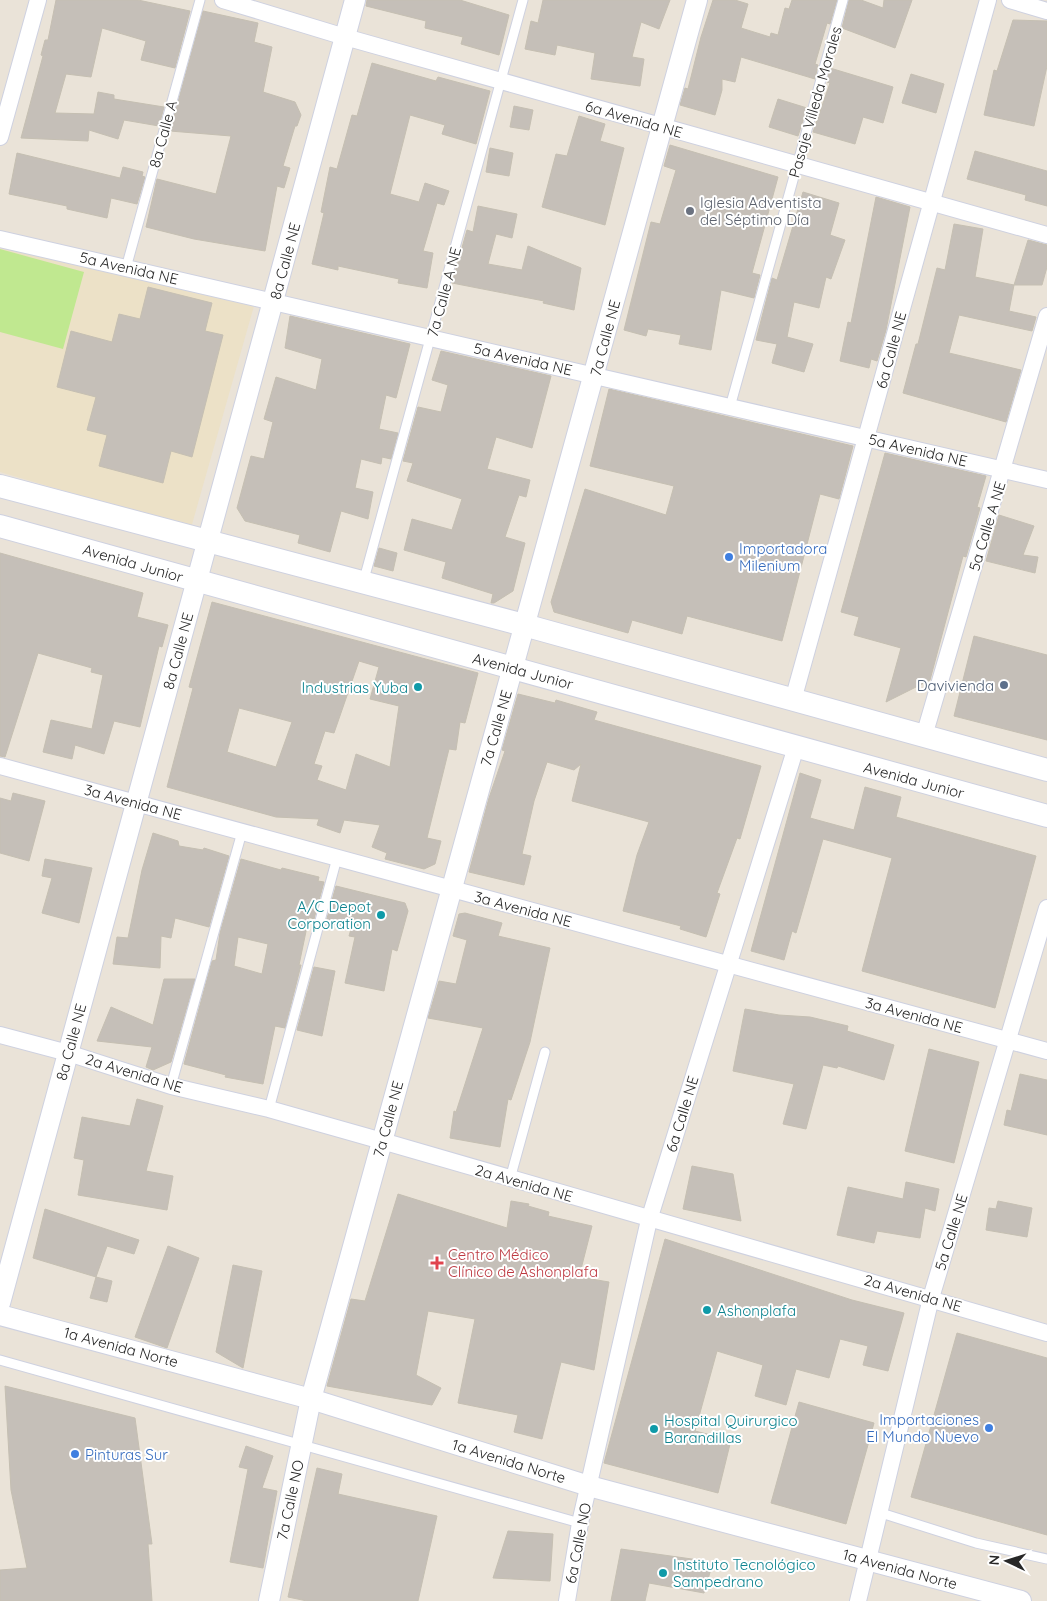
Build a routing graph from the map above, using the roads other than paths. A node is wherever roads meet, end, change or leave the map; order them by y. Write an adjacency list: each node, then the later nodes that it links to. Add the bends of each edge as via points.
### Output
1 (38, 0): 14 (street)
2 (200, 0): 19 (lane, 8a Calle A)
3 (223, 0): 11 (street, 6a Avenida NE)
4 (355, 0): 11 (street, 8a Calle NE)
5 (523, 0): 12 (lane, 7a Calle A NE)
6 (697, 0): 13 (street, 7a Calle NE)
7 (843, 0): 15 (lane, Pasaje Villeda Morales)
8 (988, 0): 16 (street, 6a Calle NE)
9 (1010, 0): 10 (street)
10 (1047, 11)
11 (345, 37): 12 (street, 6a Avenida NE); 20 (street, 8a Calle NE)
12 (501, 81): 13 (street, 6a Avenida NE); 22 (lane, 7a Calle A NE)
13 (662, 126): 15 (street, 6a Avenida NE); 23 (street, 7a Calle NE)
14 (0, 136)
15 (797, 164): 16 (street, 6a Avenida NE); 24 (lane, Pasaje Villeda Morales)
16 (932, 202): 17 (street, 6a Avenida NE); 25 (street, 6a Calle NE)
17 (1047, 235)
18 (0, 239): 19 (street, 5a Avenida NE)
19 (126, 268): 20 (street, 5a Avenida NE)
20 (274, 302): 22 (street, 5a Avenida NE); 30 (street, 8a Calle NE)
21 (1047, 316): 26 (street, 5a Calle A NE)
22 (431, 338): 23 (street, 5a Avenida NE); 32 (lane, 7a Calle A NE)
23 (595, 376): 24 (street, 5a Avenida NE); 33 (street, 7a Calle NE)
24 (730, 407): 25 (street, 5a Avenida NE)
25 (867, 438): 26 (street, 5a Avenida NE); 35 (street, 6a Calle NE)
26 (1003, 470): 27 (street, 5a Avenida NE); 36 (street, 5a Calle A NE)
27 (1047, 480)
28 (0, 486): 30 (main road)
29 (0, 526): 31 (main road, Avenida Junior)
30 (208, 542): 31 (street, 8a Calle NE); 32 (main road)
31 (197, 581): 34 (main road, Avenida Junior); 40 (street, 8a Calle NE)
32 (362, 583): 33 (main road)
33 (524, 625): 34 (street, 7a Calle NE); 35 (main road)
34 (512, 668): 37 (main road, Avenida Junior); 44 (street, 7a Calle NE)
35 (793, 700): 36 (main road)
36 (924, 736): 39 (main road)
37 (796, 747): 41 (main road, Avenida Junior); 46 (street, 6a Calle NE)
38 (0, 766): 40 (street, 3a Avenida NE)
39 (1047, 770)
40 (136, 803): 42 (street, 3a Avenida NE); 50 (street, 8a Calle NE)
41 (1047, 816)
42 (242, 832): 43 (street, 3a Avenida NE); 52 (lane)
43 (337, 858): 44 (street, 3a Avenida NE); 53 (lane)
44 (451, 889): 46 (street, 3a Avenida NE); 54 (street, 7a Calle NE)
45 (1047, 908): 48 (street, 5a Calle NE)
46 (728, 965): 48 (street, 3a Avenida NE); 56 (street, 6a Calle NE)
47 (0, 1035): 50 (street, 2a Avenida NE)
48 (1008, 1040): 49 (street, 3a Avenida NE); 57 (street, 5a Calle NE)
49 (1047, 1051)
50 (68, 1052): 52 (street, 2a Avenida NE); 58 (street, 8a Calle NE)
51 (545, 1052): 55 (lane)
52 (171, 1086): 53 (street, 2a Avenida NE)
53 (268, 1109): 54 (street, 2a Avenida NE)
54 (382, 1141): 55 (street, 2a Avenida NE); 62 (street, 7a Calle NE)
55 (510, 1179): 56 (street, 2a Avenida NE)
56 (649, 1220): 57 (street, 2a Avenida NE); 64 (street, 6a Calle NE)
57 (931, 1298): 60 (street, 2a Avenida NE); 65 (street, 5a Calle NE)
58 (0, 1303)
59 (0, 1314): 62 (street, 1a Avenida Norte)
60 (1047, 1333)
61 (0, 1360): 63 (lane)
62 (310, 1399): 63 (street, 7a Calle NO); 64 (street, 1a Avenida Norte)
63 (301, 1444): 66 (lane); 69 (street, 7a Calle NO)
64 (589, 1486): 66 (street, 6a Calle NO); 68 (street, 1a Avenida Norte)
65 (878, 1512): 67 (lane, via 976,1543); 68 (street, 5a Calle NE)
66 (580, 1523): 70 (street, 6a Calle NO)
67 (1047, 1559)
68 (868, 1560): 71 (street, 5a Calle NE); 72 (street, 1a Avenida Norte)
69 (269, 1601)
70 (567, 1601)
71 (858, 1601)
72 (1021, 1601)

